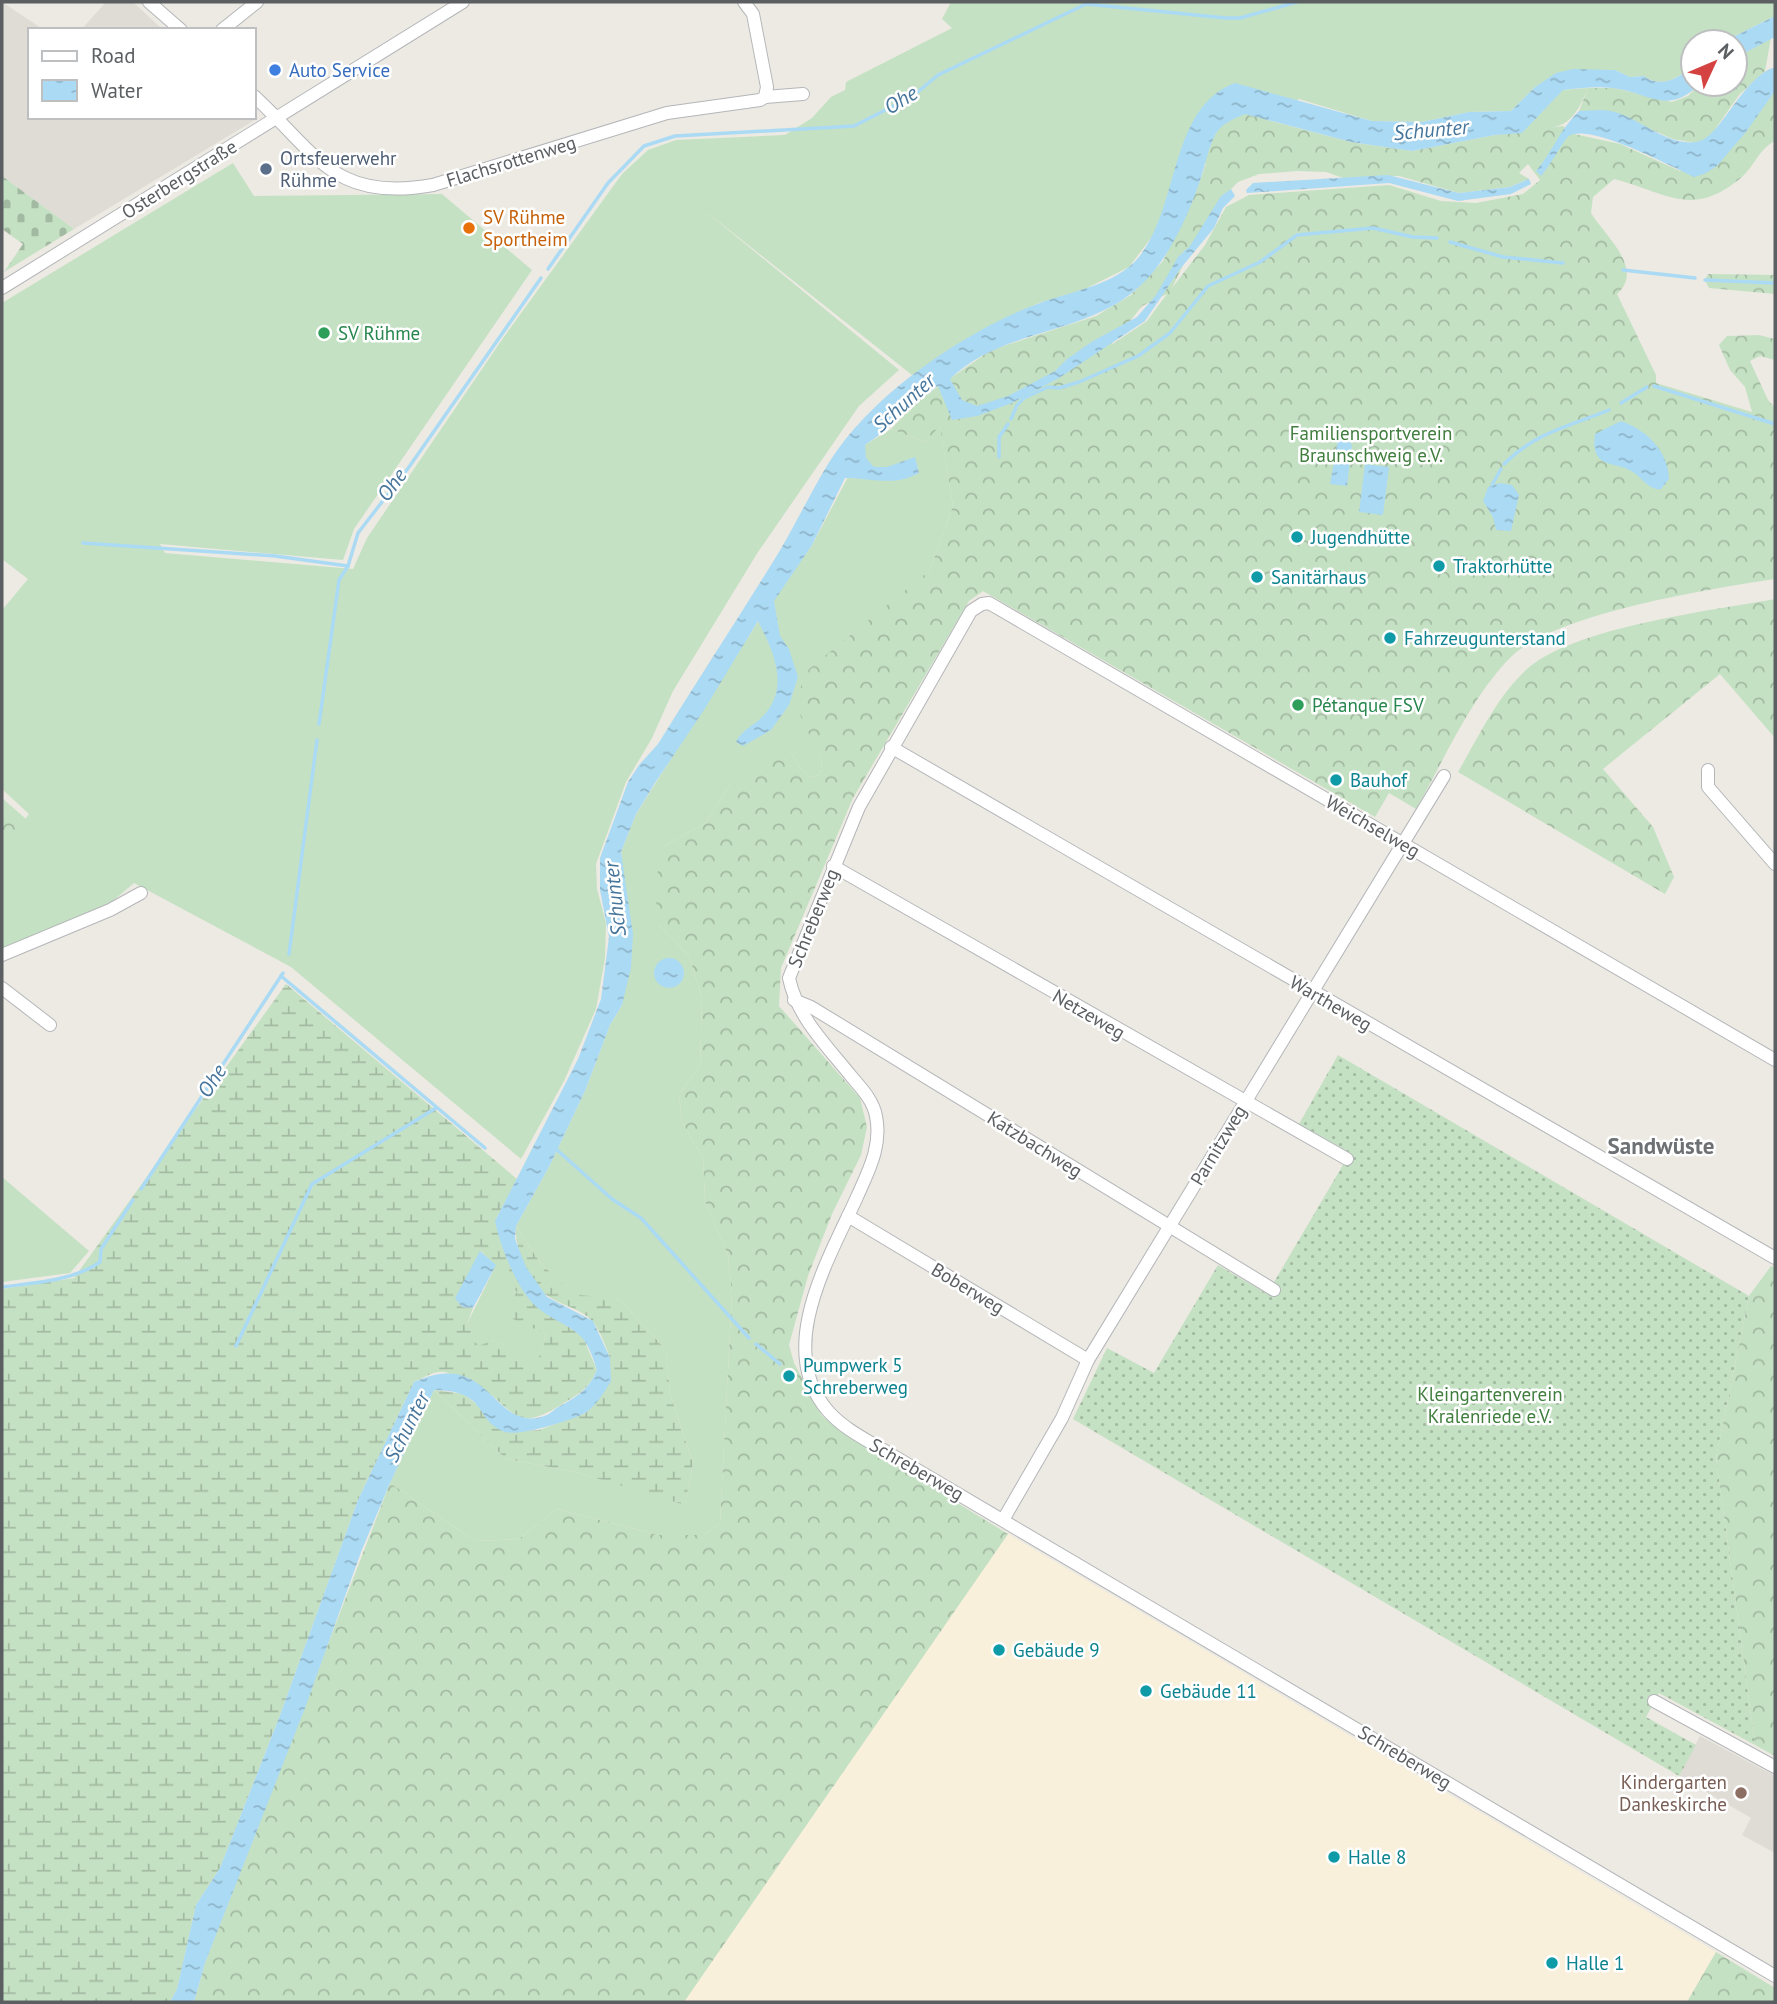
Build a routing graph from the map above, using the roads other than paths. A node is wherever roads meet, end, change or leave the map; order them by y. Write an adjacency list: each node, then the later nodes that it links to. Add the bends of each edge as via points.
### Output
1 (149, 2): 5 (street)
2 (257, 2): 6 (street)
3 (463, 2): 10 (street, Osterbergstraße)
4 (744, 2): 8 (street, via 753,14)
5 (178, 28)
6 (224, 28)
7 (803, 94): 8 (street, Flachsrottenweg)
8 (765, 97): 10 (street, Flachsrottenweg, via 752,103 667,113 415,188 368,185 336,176)
9 (256, 98): 10 (street, Flachsrottenweg)
10 (276, 119): 11 (street, Osterbergstraße)
11 (2, 288)
12 (971, 611): 13 (street, Schreberweg); 16 (street, Weichselweg, via 982,604 995,606)
13 (891, 747): 18 (street, Schreberweg); 22 (street, Wartheweg)
14 (1708, 770): 17 (street, via 1708,787)
15 (1444, 776): 16 (street, Parnitzweg)
16 (1404, 844): 22 (street, Parnitzweg); 25 (street, Weichselweg)
17 (1775, 863)
18 (833, 866): 23 (street, Schreberweg, via 789,978); 26 (street, Netzeweg)
19 (141, 893): 20 (street)
20 (2, 955)
21 (2, 988): 24 (street)
22 (1313, 992): 26 (street, Parnitzweg); 30 (street, Wartheweg)
23 (794, 1000): 28 (street, Schreberweg, via 862,1089 876,1116 874,1158); 29 (street, Katzbachweg)
24 (50, 1025)
25 (1775, 1060)
26 (1243, 1102): 27 (street, Netzeweg); 29 (street, Parnitzweg)
27 (1347, 1159)
28 (848, 1216): 32 (street, Boberweg); 33 (street, Schreberweg, via 811,1308 806,1334 806,1364 820,1400 850,1430)
29 (1169, 1227): 31 (street, Katzbachweg); 32 (street, Parnitzweg)
30 (1773, 1258)
31 (1274, 1290)
32 (1088, 1360): 33 (street, Parnitzweg, via 1062,1418)
33 (1003, 1520): 36 (street, Schreberweg)
34 (1654, 1701): 35 (street)
35 (1775, 1767)
36 (1775, 1976)

